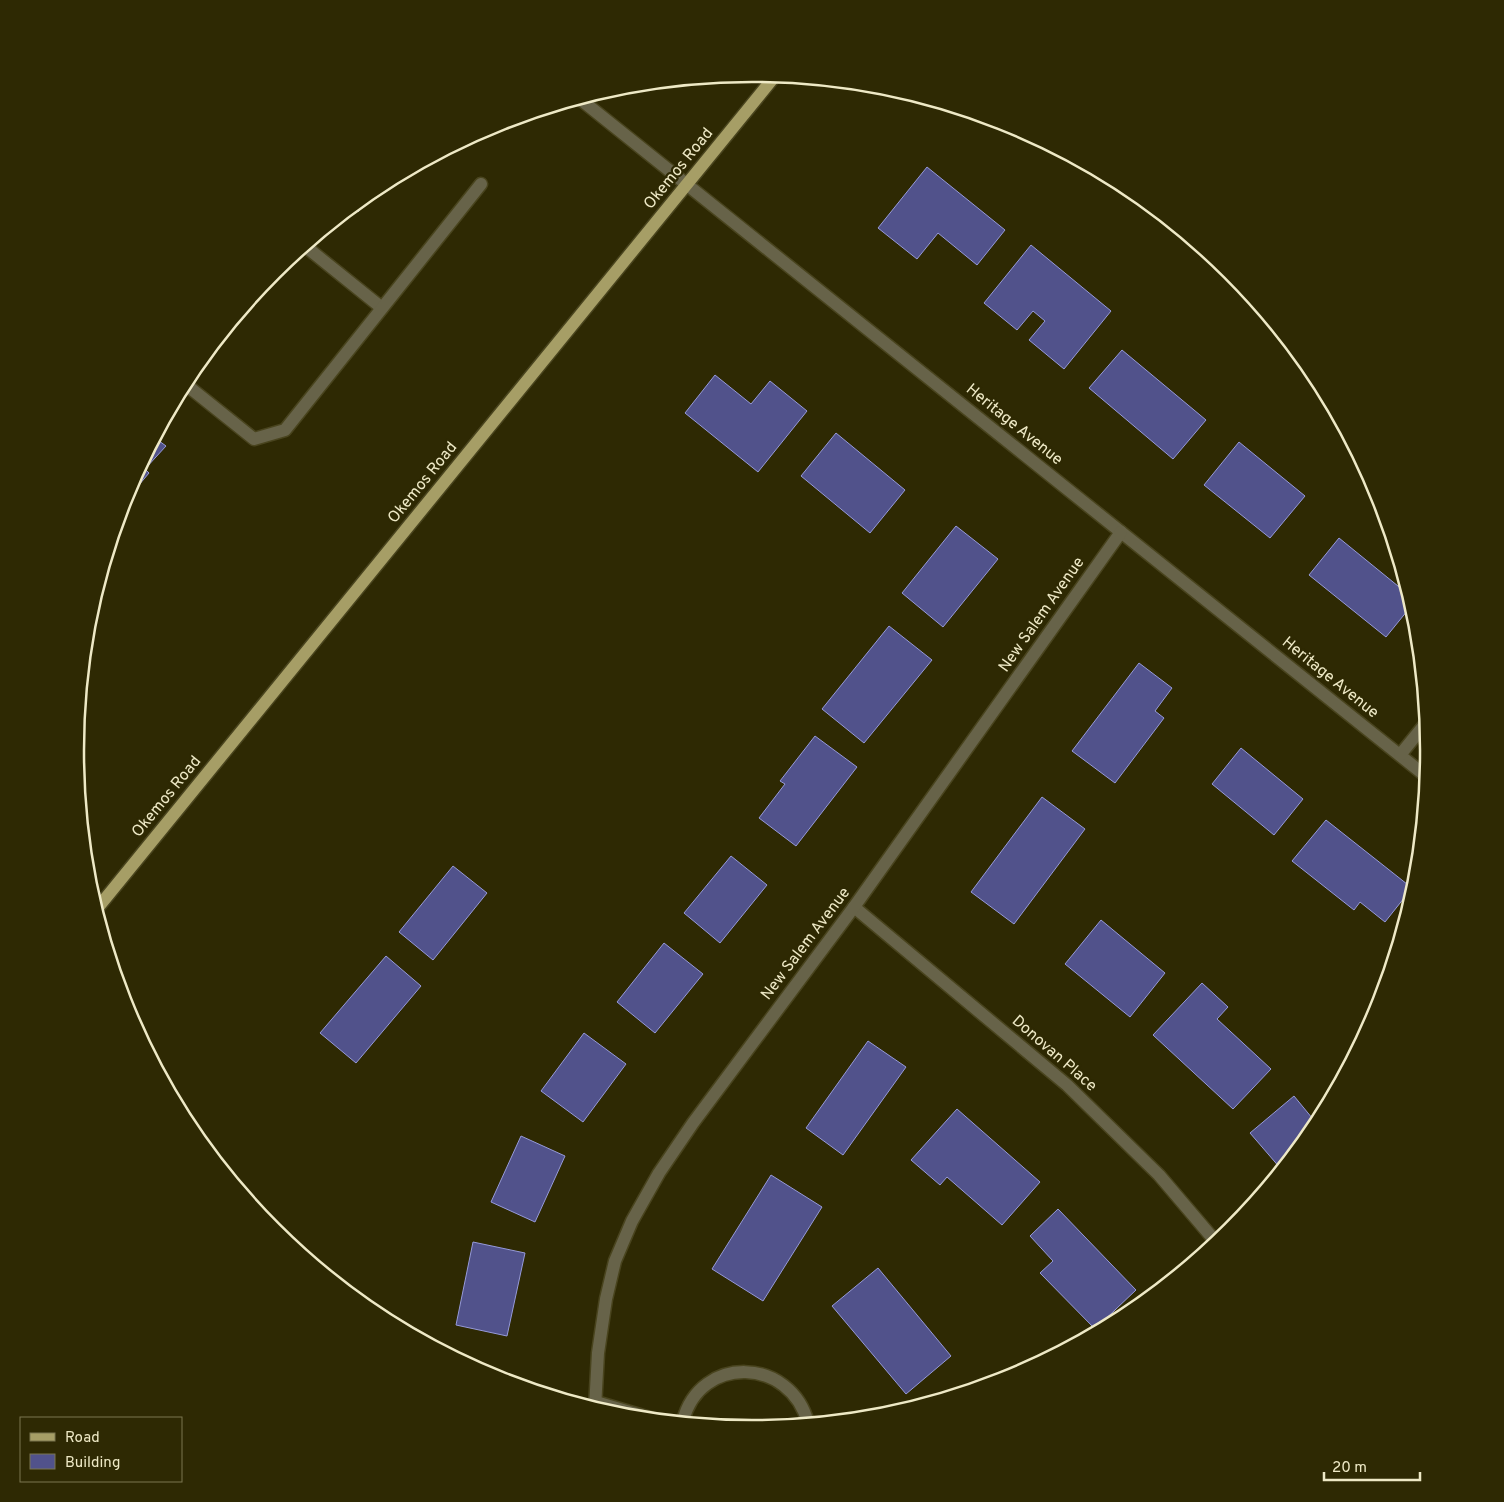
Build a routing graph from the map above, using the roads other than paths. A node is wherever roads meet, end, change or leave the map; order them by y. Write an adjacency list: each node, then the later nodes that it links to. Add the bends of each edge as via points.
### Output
1 (770, 83): 4 (main road, Okemos Road)
2 (586, 103): 4 (street, Heritage Avenue)
3 (481, 184): 6 (street)
4 (688, 184): 8 (street, Heritage Avenue); 12 (main road, Okemos Road)
5 (309, 250): 6 (street)
6 (382, 308): 7 (street, via 285,430 254,439)
7 (191, 388)
8 (1121, 532): 10 (street, Heritage Avenue); 13 (street, New Salem Avenue)
9 (1420, 731): 10 (street)
10 (1400, 755): 11 (street, Heritage Avenue)
11 (1420, 771)
12 (101, 904)
13 (854, 907): 14 (street, Donovan Place, via 1067,1085 1159,1175); 15 (street, New Salem Avenue, via 693,1123 632,1221 615,1261 606,1299)
14 (1211, 1237)
15 (595, 1401)
16 (685, 1416): 17 (street, via 694,1397 706,1385 721,1376 753,1372 770,1376 784,1385 796,1396)
17 (807, 1417)

